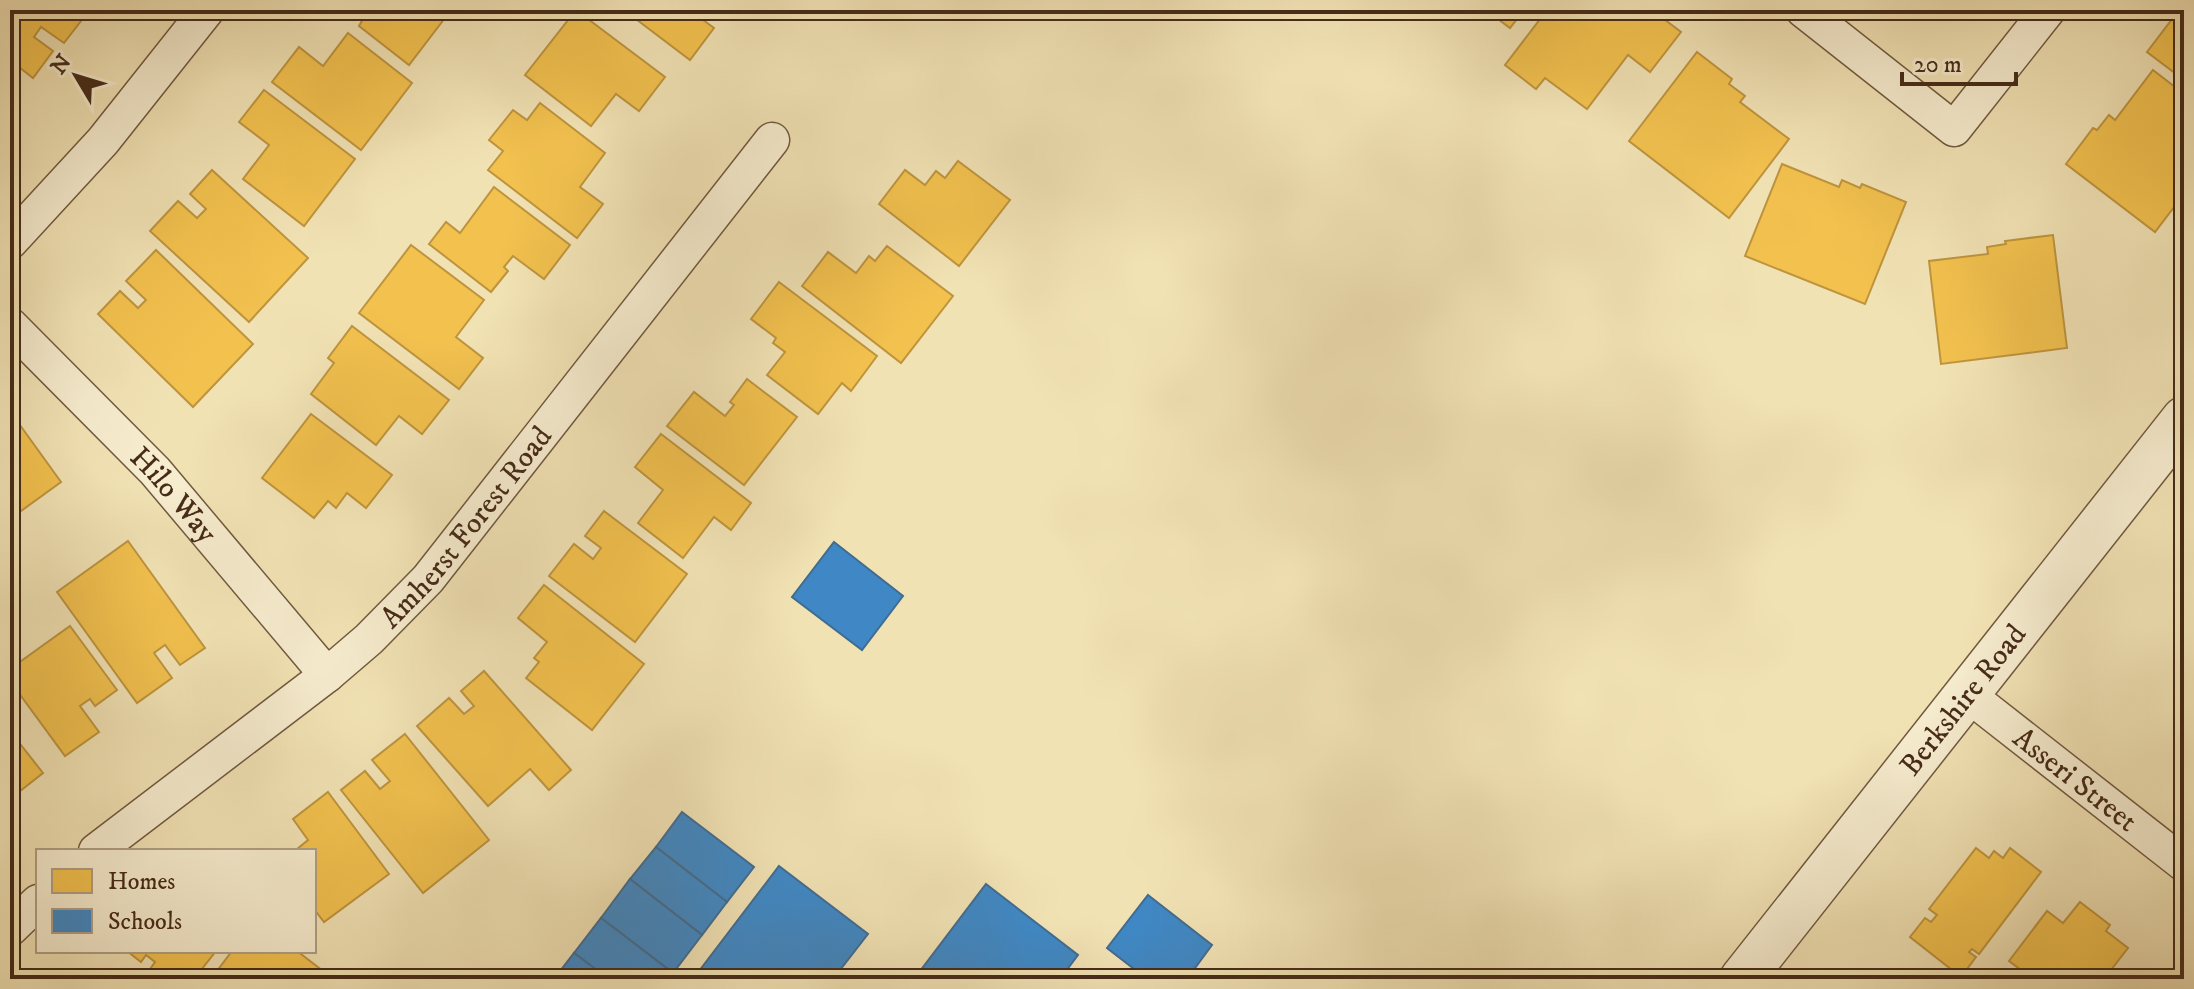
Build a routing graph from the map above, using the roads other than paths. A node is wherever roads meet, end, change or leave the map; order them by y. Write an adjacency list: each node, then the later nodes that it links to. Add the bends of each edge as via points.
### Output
1 (207, 10): 5 (street, via 103,141)
2 (1803, 10): 3 (street, via 1954,129)
3 (2048, 10)
4 (772, 140): 8 (street, Amherst Forest Road, via 428,579)
5 (10, 242)
6 (10, 325): 8 (street, Hilo Way, via 155,471)
7 (2184, 419): 9 (street, Berkshire Road)
8 (327, 675): 10 (street, Amherst Forest Road)
9 (1967, 694): 11 (street, Asseri Street); 14 (street, Berkshire Road)
10 (99, 849)
11 (2184, 864)
12 (36, 904): 13 (street)
13 (10, 929)
14 (1742, 979)

